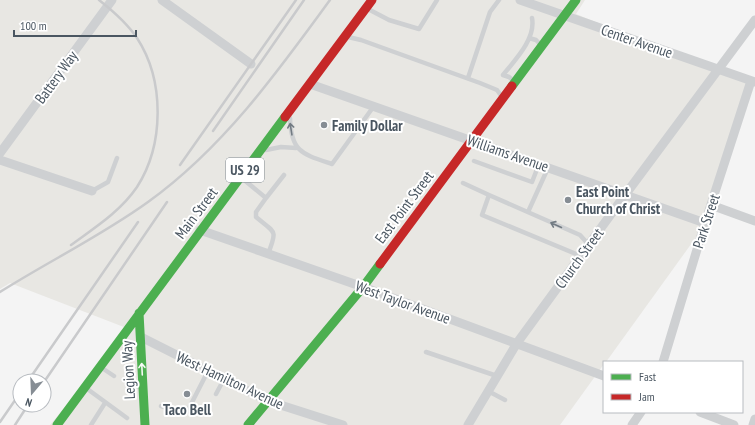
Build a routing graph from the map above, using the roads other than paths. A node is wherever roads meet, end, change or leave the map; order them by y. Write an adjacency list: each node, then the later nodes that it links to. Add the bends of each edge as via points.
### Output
1 (112, 0): 29 (street, Battery Way)
2 (162, 0): 17 (street)
3 (372, 0): 8 (main road, Main Street / US 29)
4 (437, 0): 8 (lane, via 419,29 389,20)
5 (499, 0): 19 (lane, via 490,12)
6 (520, 0): 9 (street, Center Avenue)
7 (576, 0): 9 (main road, East Point Street)
8 (366, 8): 12 (main road, Main Street / US 29)
9 (564, 16): 14 (main road, East Point Street); 18 (street, Center Avenue)
10 (532, 18): 13 (lane)
11 (755, 20): 18 (street, Church Street)
12 (345, 37): 19 (lane, via 361,40); 22 (main road, Main Street / US 29)
13 (529, 38): 14 (lane); 15 (lane)
14 (542, 45): 16 (main road, East Point Street)
15 (517, 57): 16 (lane); 20 (lane, via 503,75)
16 (529, 62): 20 (main road, East Point Street)
17 (251, 64)
18 (718, 69): 21 (street, Center Avenue); 40 (street, Church Street)
19 (468, 78): 23 (lane, via 497,90)
20 (515, 82): 23 (main road, East Point Street)
21 (753, 82): 42 (street, Park Street)
22 (310, 84): 24 (street, Williams Avenue); 25 (main road, Main Street / US 29)
23 (503, 98): 26 (main road, East Point Street)
24 (374, 106): 26 (street, Williams Avenue); 27 (lane, via 332,164 307,156)
25 (290, 110): 27 (lane, one-way to 25, via 290,125); 28 (main road, Main Street / US 29)
26 (471, 141): 33 (street, Williams Avenue); 50 (main road, East Point Street)
27 (296, 148): 28 (lane, via 281,147)
28 (258, 152): 36 (main road, Main Street / US 29)
29 (0, 153)
30 (117, 158): 38 (lane, via 108,182)
31 (0, 160): 38 (street)
32 (474, 161): 33 (lane, via 532,182)
33 (539, 164): 34 (street, Williams Avenue)
34 (548, 168): 40 (street, Williams Avenue); 43 (lane)
35 (284, 176): 41 (lane)
36 (240, 177): 41 (lane); 46 (main road, Main Street / US 29)
37 (463, 183): 39 (lane)
38 (92, 191)
39 (489, 195): 43 (lane); 49 (lane, via 482,215)
40 (625, 195): 45 (street, Williams Avenue); 47 (street, Church Street)
41 (266, 198): 48 (lane, via 256,212 256,217 273,231 274,237)
42 (711, 205): 44 (street); 45 (street, Park Street)
43 (528, 212): 47 (lane, one-way to 43, via 580,235)
44 (755, 221)
45 (705, 223): 55 (street, Park Street)
46 (200, 230): 48 (street, West Taylor Avenue); 51 (main road, Main Street / US 29)
47 (589, 245): 49 (street, Church Street)
48 (268, 254): 50 (street, West Taylor Avenue)
49 (581, 256): 53 (street, Church Street)
50 (363, 287): 53 (street, West Taylor Avenue); 68 (main road, East Point Street)
51 (139, 313): 52 (main road, Legion Way); 56 (main road, Main Street / US 29)
52 (140, 337): 57 (street, West Hamilton Avenue, via 183,363); 62 (main road, Legion Way, one-way to 52)
53 (517, 343): 59 (street, Church Street); 60 (street, West Taylor Avenue)
54 (426, 352): 59 (lane)
55 (663, 361)
56 (100, 366): 58 (lane); 63 (main road, Main Street / US 29)
57 (208, 371): 61 (street, West Hamilton Avenue); 70 (lane, via 187,412 178,412)
58 (114, 376)
59 (497, 376): 65 (street, Church Street)
60 (603, 376)
61 (224, 379): 66 (lane); 68 (street, West Hamilton Avenue)
62 (143, 386): 64 (lane); 78 (main road, Legion Way)
63 (85, 387): 69 (lane); 76 (main road, Main Street / US 29)
64 (132, 387)
65 (488, 391): 67 (lane); 80 (street, Church Street)
66 (216, 394)
67 (505, 400)
68 (268, 401): 75 (street, West Hamilton Avenue); 79 (main road, East Point Street, via 253,413)
69 (105, 403): 73 (lane); 77 (lane)
70 (161, 406)
71 (640, 413): 81 (street)
72 (703, 413): 82 (street)
73 (127, 418)
74 (755, 419): 83 (street)
75 (339, 424)
76 (57, 425)
77 (90, 425)
78 (145, 425)
79 (248, 425)
80 (469, 425)
81 (632, 425)
82 (734, 425)
83 (753, 425)

